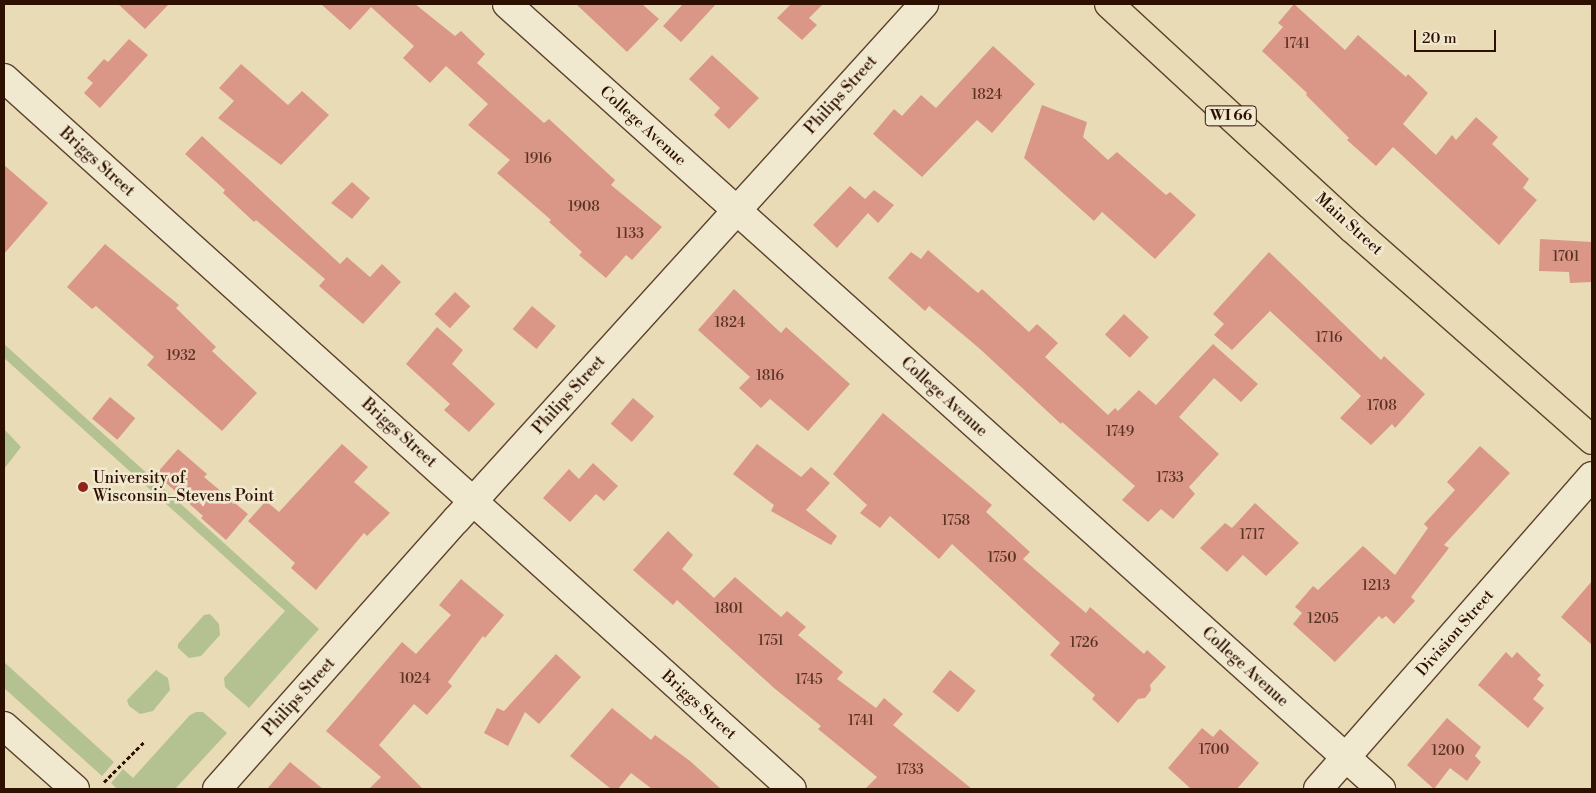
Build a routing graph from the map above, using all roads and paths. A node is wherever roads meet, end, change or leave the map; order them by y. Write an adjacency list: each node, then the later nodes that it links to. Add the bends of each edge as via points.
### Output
1 (507, 4): 5 (street, College Avenue)
2 (924, 4): 5 (street, Philips Street)
3 (1109, 4): 6 (main road, Main Street / WI 66, via 1353,229)
4 (4, 78): 8 (street, Briggs Street)
5 (736, 210): 8 (street, Philips Street); 11 (street, College Avenue)
6 (1592, 440)
7 (1592, 476): 11 (street, Division Street)
8 (474, 500): 14 (street, Philips Street); 15 (street, Briggs Street)
9 (4, 726): 13 (street)
10 (145, 741): 12 (path)
11 (1346, 758): 16 (street, Division Street); 17 (street, College Avenue)
12 (104, 782)
13 (75, 789)
14 (217, 789)
15 (792, 789)
16 (1318, 789)
17 (1381, 789)

